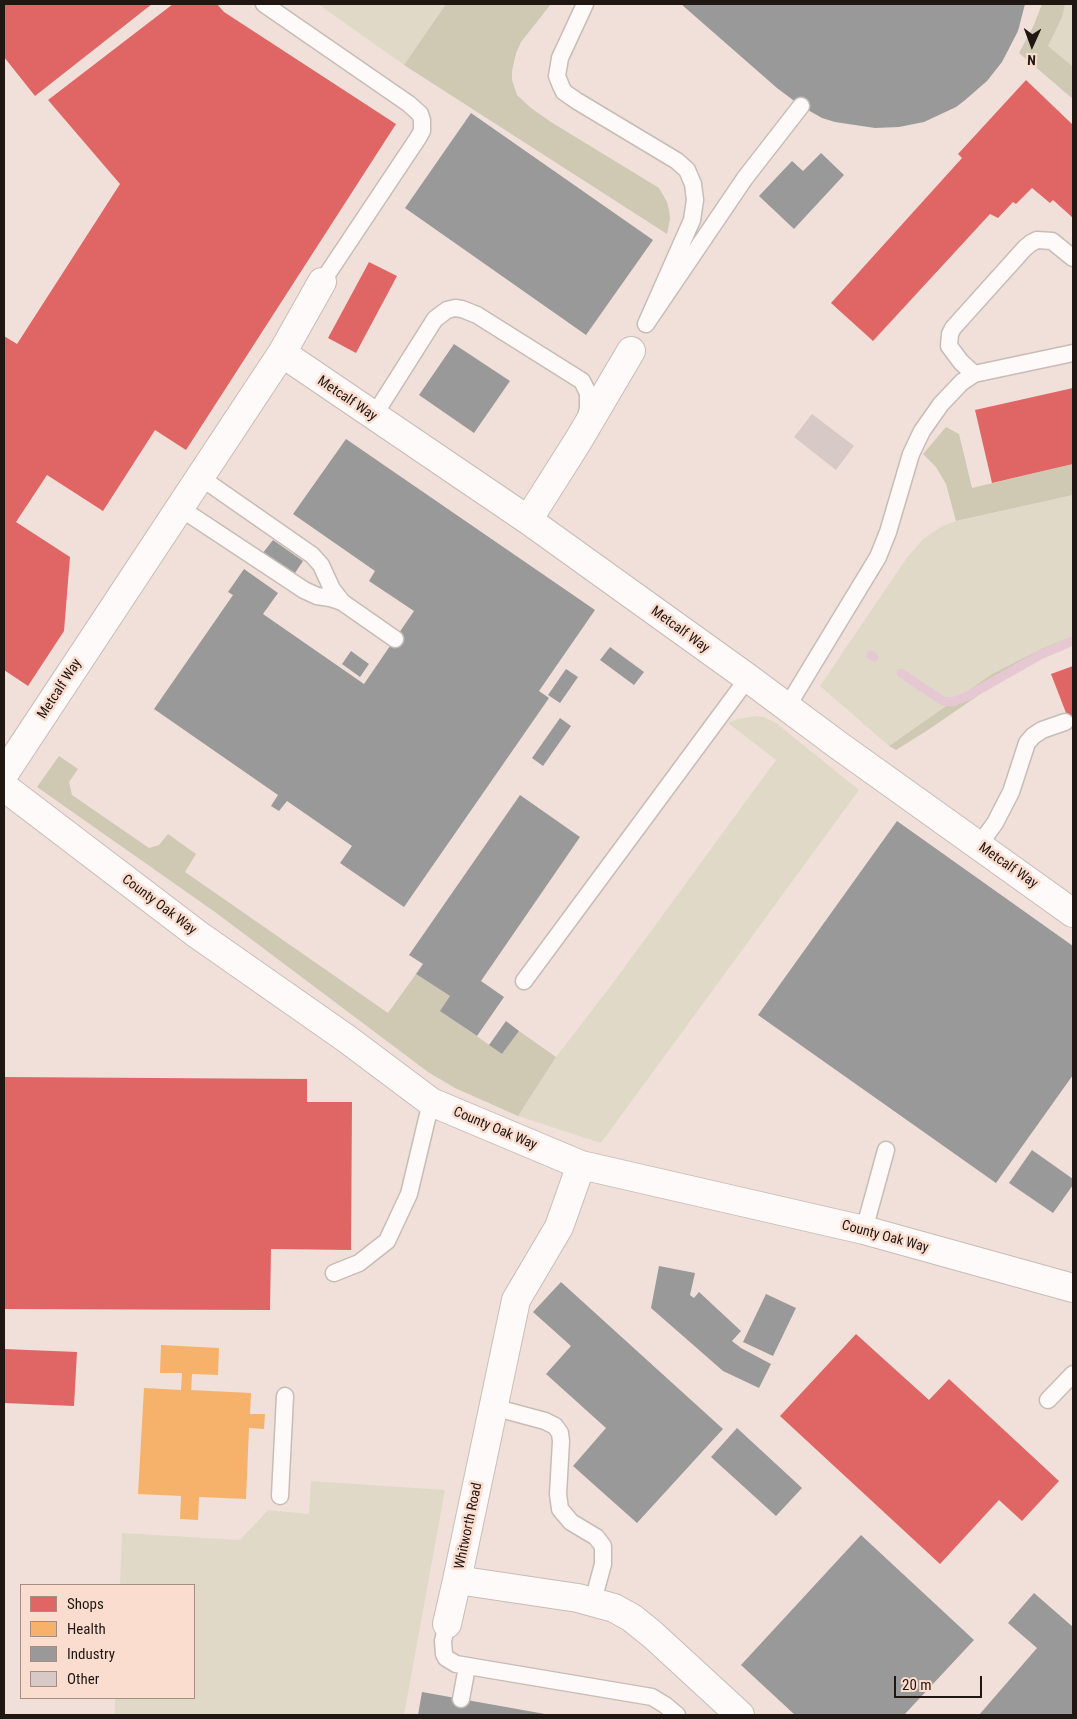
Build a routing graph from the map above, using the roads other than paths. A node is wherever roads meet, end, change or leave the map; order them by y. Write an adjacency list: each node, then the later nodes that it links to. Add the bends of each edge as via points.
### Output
1 (264, 4): 5 (lane, via 409,104 422,120 418,138)
2 (585, 4): 6 (lane, via 560,58 557,76 564,92 677,160 687,170 693,184 692,220)
3 (801, 106): 6 (lane, via 745,178)
4 (1073, 258): 10 (lane, via 1052,241 1031,243 953,328 949,346)
5 (322, 282): 8 (street, Metcalf Way)
6 (646, 324): 7 (lane)
7 (631, 351): 12 (street)
8 (282, 353): 11 (street, Metcalf Way); 13 (street, Metcalf Way)
9 (1073, 353): 10 (lane)
10 (974, 374): 19 (lane, via 953,390 922,430 911,454 878,558)
11 (373, 417): 12 (lane, via 435,319 447,310 462,308 582,381 589,400); 15 (street, Metcalf Way)
12 (578, 441): 15 (street)
13 (200, 477): 14 (street, Metcalf Way); 16 (lane, via 312,555 321,564)
14 (180, 508): 16 (lane, via 304,590); 21 (street, Metcalf Way)
15 (528, 520): 18 (street, Metcalf Way)
16 (342, 602): 17 (lane)
17 (395, 639)
18 (748, 678): 19 (street, Metcalf Way); 25 (lane)
19 (787, 707): 23 (street, Metcalf Way)
20 (1065, 722): 23 (lane, via 1042,730 1027,743 1011,792)
21 (4, 774)
22 (4, 787): 26 (street, County Oak Way, via 197,934)
23 (979, 846): 24 (street, Metcalf Way)
24 (1073, 913)
25 (524, 981)
26 (431, 1102): 28 (street, County Oak Way); 30 (lane, via 409,1194 387,1241 359,1263)
27 (886, 1150): 29 (lane)
28 (581, 1165): 29 (street, County Oak Way); 35 (street, Whitworth Road, via 559,1227 516,1300)
29 (864, 1230): 31 (street, County Oak Way)
30 (334, 1273)
31 (1073, 1288)
32 (1073, 1374): 34 (lane)
33 (285, 1396): 36 (lane)
34 (1048, 1400)
35 (494, 1407): 37 (street, Whitworth Road); 38 (lane, via 546,1421 560,1433 560,1509 571,1522 596,1537 603,1546 603,1564)
36 (280, 1496)
37 (457, 1580): 38 (street, Whitworth Road); 39 (street)
38 (593, 1601): 43 (street, Whitworth Road, via 614,1608 637,1622)
39 (447, 1624): 40 (lane, via 444,1654 450,1661)
40 (467, 1667): 41 (lane); 42 (lane, via 652,1697)
41 (461, 1699)
42 (677, 1715)
43 (740, 1715)

